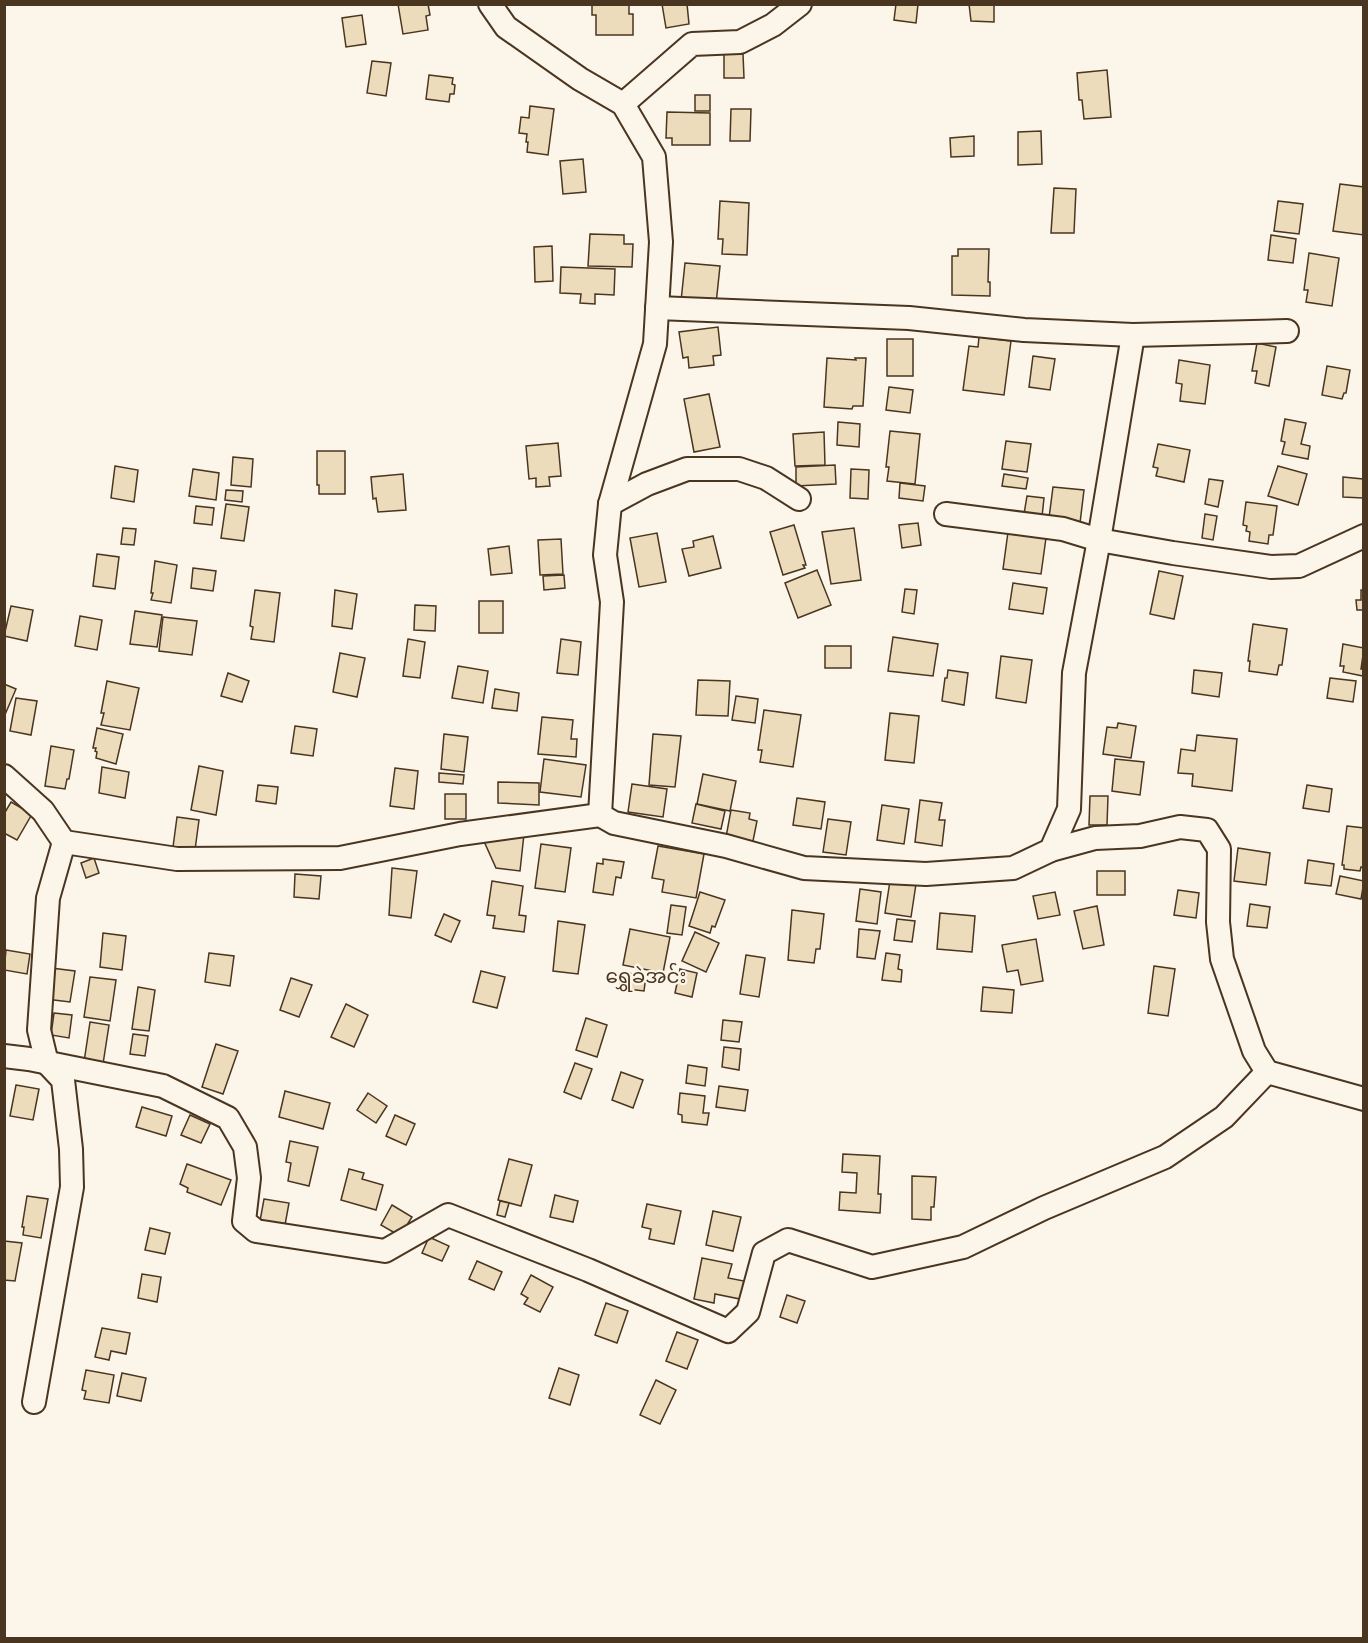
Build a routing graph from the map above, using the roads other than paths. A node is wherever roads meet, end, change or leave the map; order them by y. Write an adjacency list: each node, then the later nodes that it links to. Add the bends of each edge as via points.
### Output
1 (490, 4): 3 (street, via 506,27)
2 (800, 4): 3 (street, via 740,42 692,44)
3 (623, 104): 4 (street, via 654,157 661,242)
4 (657, 308): 6 (street, via 909,318 1024,330); 8 (street, via 655,344)
5 (1287, 331): 6 (street)
6 (1133, 335): 11 (street)
7 (799, 499): 8 (street, via 766,478 739,468 687,469)
8 (610, 504): 13 (street, via 605,555 612,602)
9 (946, 514): 11 (street, via 1063,530)
10 (1364, 536): 11 (street, via 1299,566 1271,567)
11 (1099, 540): 15 (street, via 1074,673 1069,809)
12 (4, 776): 14 (street, via 43,812)
13 (600, 815): 14 (street, via 460,834 340,858 177,859); 15 (street, via 614,823 726,846 804,868 926,874 1012,868)
14 (63, 842): 17 (street, via 48,898 39,1030)
15 (1051, 850): 18 (street, via 1095,838 1140,836 1180,827 1207,830 1219,849 1222,959 1254,1051)
16 (4, 1056): 17 (street)
17 (47, 1063): 18 (street, via 163,1086 228,1118 245,1147 249,1178 244,1221 256,1231 385,1251 448,1215 728,1331 748,1312 764,1253 788,1240 872,1267 963,1247 1165,1157 1224,1117); 20 (street, via 63,1080 72,1187)
18 (1267, 1072): 19 (street)
19 (1364, 1099)
20 (34, 1402)

